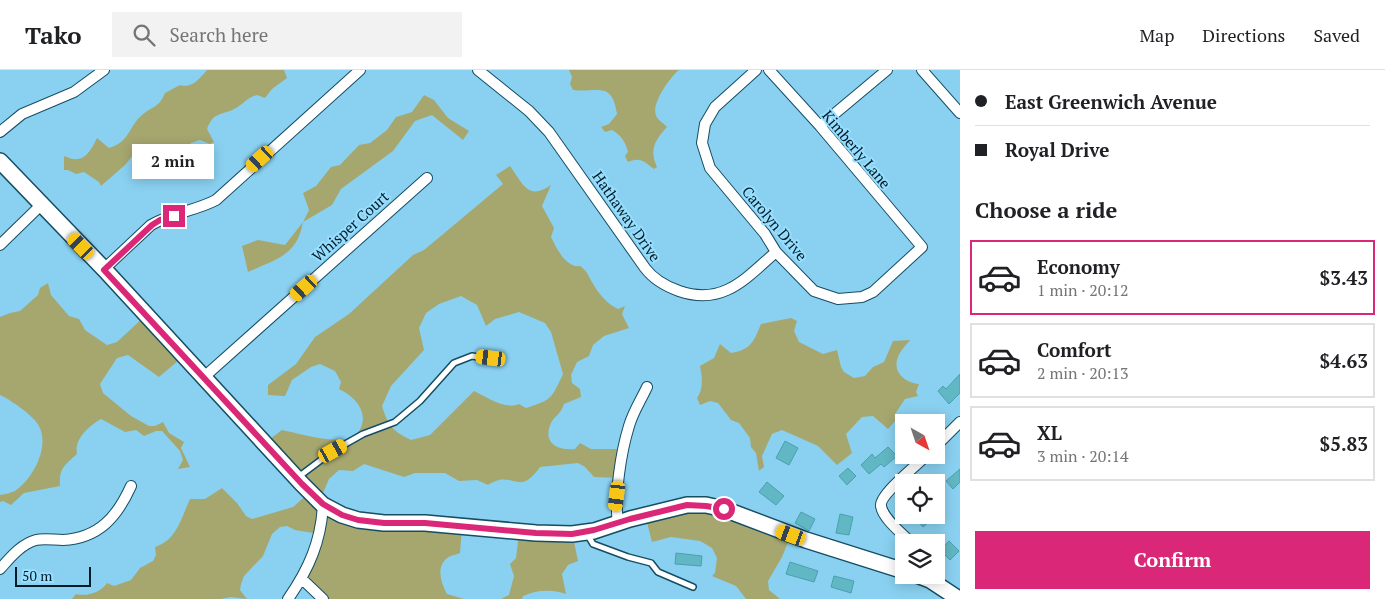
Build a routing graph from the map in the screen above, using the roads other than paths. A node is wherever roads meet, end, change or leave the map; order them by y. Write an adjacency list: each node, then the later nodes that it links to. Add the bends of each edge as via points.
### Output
1 (104, 70): 10 (street, via 74,92 22,114)
2 (360, 70): 17 (street, via 216,200 152,225)
3 (478, 70): 16 (street, Hathaway Drive, via 540,120 644,268 661,284 693,296 718,294 727,291)
4 (756, 70): 16 (street, Carolyn Drive, via 715,107 705,124 702,143 716,176 765,234)
5 (769, 70): 9 (street, Kimberly Lane)
6 (887, 70): 9 (street)
7 (922, 70): 8 (street)
8 (960, 113)
9 (820, 126): 15 (street, Kimberly Lane)
10 (0, 132)
11 (0, 161): 13 (street)
12 (427, 178): 19 (street, Whisper Court)
13 (41, 205): 14 (street); 17 (street)
14 (0, 245)
15 (922, 247): 16 (street, Carolyn Drive, via 873,292 862,297 838,299 814,290)
16 (776, 252)
17 (104, 270): 19 (street)
18 (491, 358): 24 (lane, via 472,356 454,363 396,422 362,434)
19 (204, 377): 24 (street)
20 (647, 387): 27 (street, via 626,438 616,507)
21 (960, 422): 22 (street)
22 (945, 437)
23 (918, 464): 29 (street, via 880,503 891,523)
24 (297, 478): 26 (street)
25 (131, 486): 31 (street, via 123,504 99,529 75,539 37,540 26,544)
26 (323, 504): 28 (street, via 358,520 384,523 425,523 536,533); 32 (street, via 318,536)
27 (618, 522): 28 (street); 30 (street, via 687,505 706,506 724,509)
28 (586, 532): 34 (lane, via 593,544 651,563 658,572)
29 (902, 534)
30 (895, 568)
31 (0, 569)
32 (302, 579): 35 (street); 36 (street)
33 (936, 584): 37 (street)
34 (693, 588)
35 (288, 599)
36 (323, 599)
37 (959, 599)

